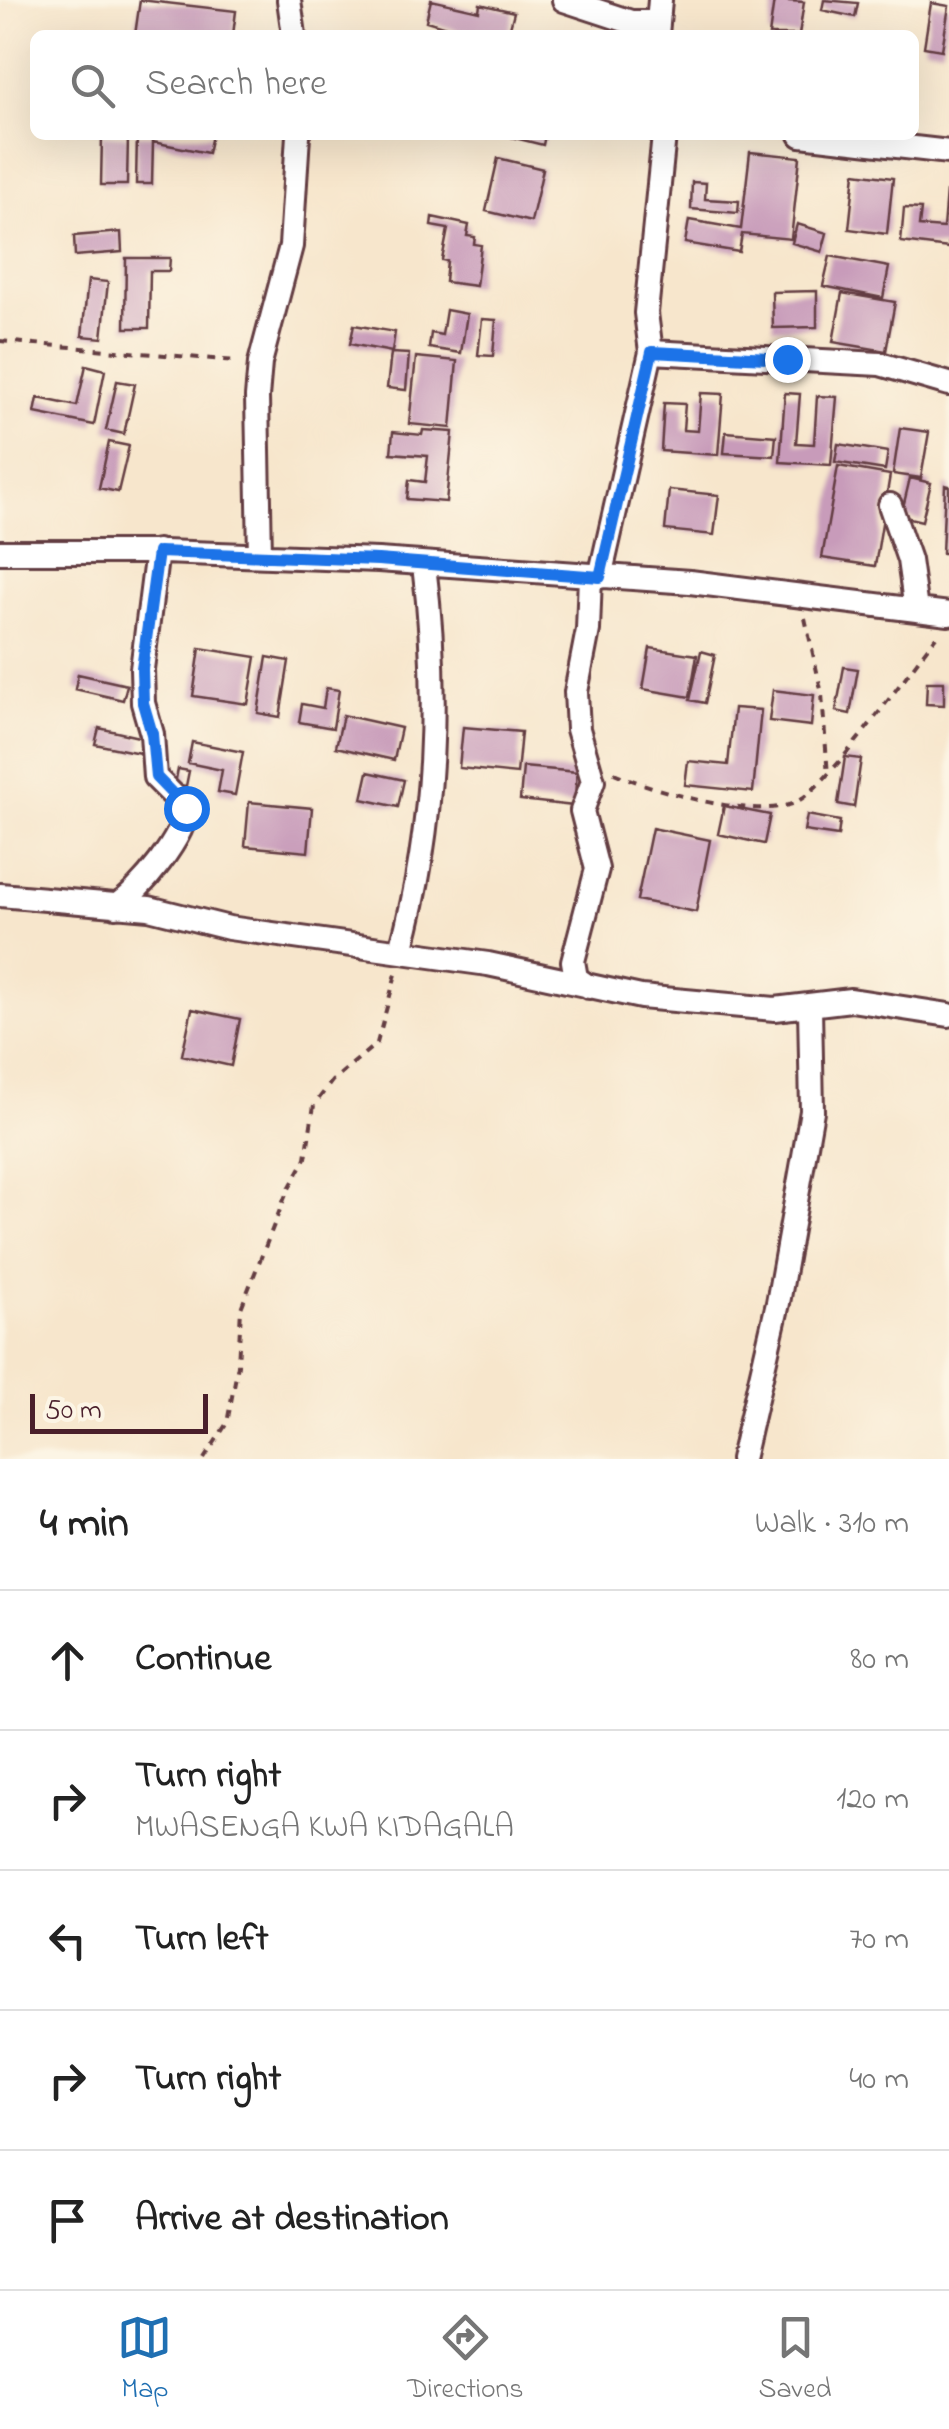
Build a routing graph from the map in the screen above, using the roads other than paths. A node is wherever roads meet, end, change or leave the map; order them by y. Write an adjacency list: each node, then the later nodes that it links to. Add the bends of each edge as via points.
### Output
1 (289, 0): 4 (street)
2 (564, 0): 3 (street, via 631,22)
3 (657, 19)
4 (293, 30)
5 (298, 140): 14 (street, via 291,246 260,362)
6 (663, 140): 9 (street, via 646,313)
7 (845, 140): 8 (street)
8 (949, 152)
9 (652, 352): 10 (street, via 880,364); 16 (street)
10 (949, 384)
11 (890, 506): 17 (street)
12 (0, 552): 13 (street)
13 (158, 552): 14 (street); 20 (street, via 143,703 156,777 186,808 186,817 176,841)
14 (260, 555): 15 (street)
15 (424, 565): 16 (street); 21 (street, via 431,753 419,870)
16 (595, 576): 17 (street); 22 (street, via 576,692 593,790 582,811 597,869 573,961 576,978)
17 (916, 610): 18 (street)
18 (947, 614)
19 (0, 896): 20 (street)
20 (116, 906): 21 (street)
21 (401, 950): 22 (street)
22 (589, 987): 23 (street, via 641,998)
23 (810, 1008): 24 (street, via 851,1000); 25 (street, via 812,1111)
24 (949, 1015)
25 (742, 1459)

